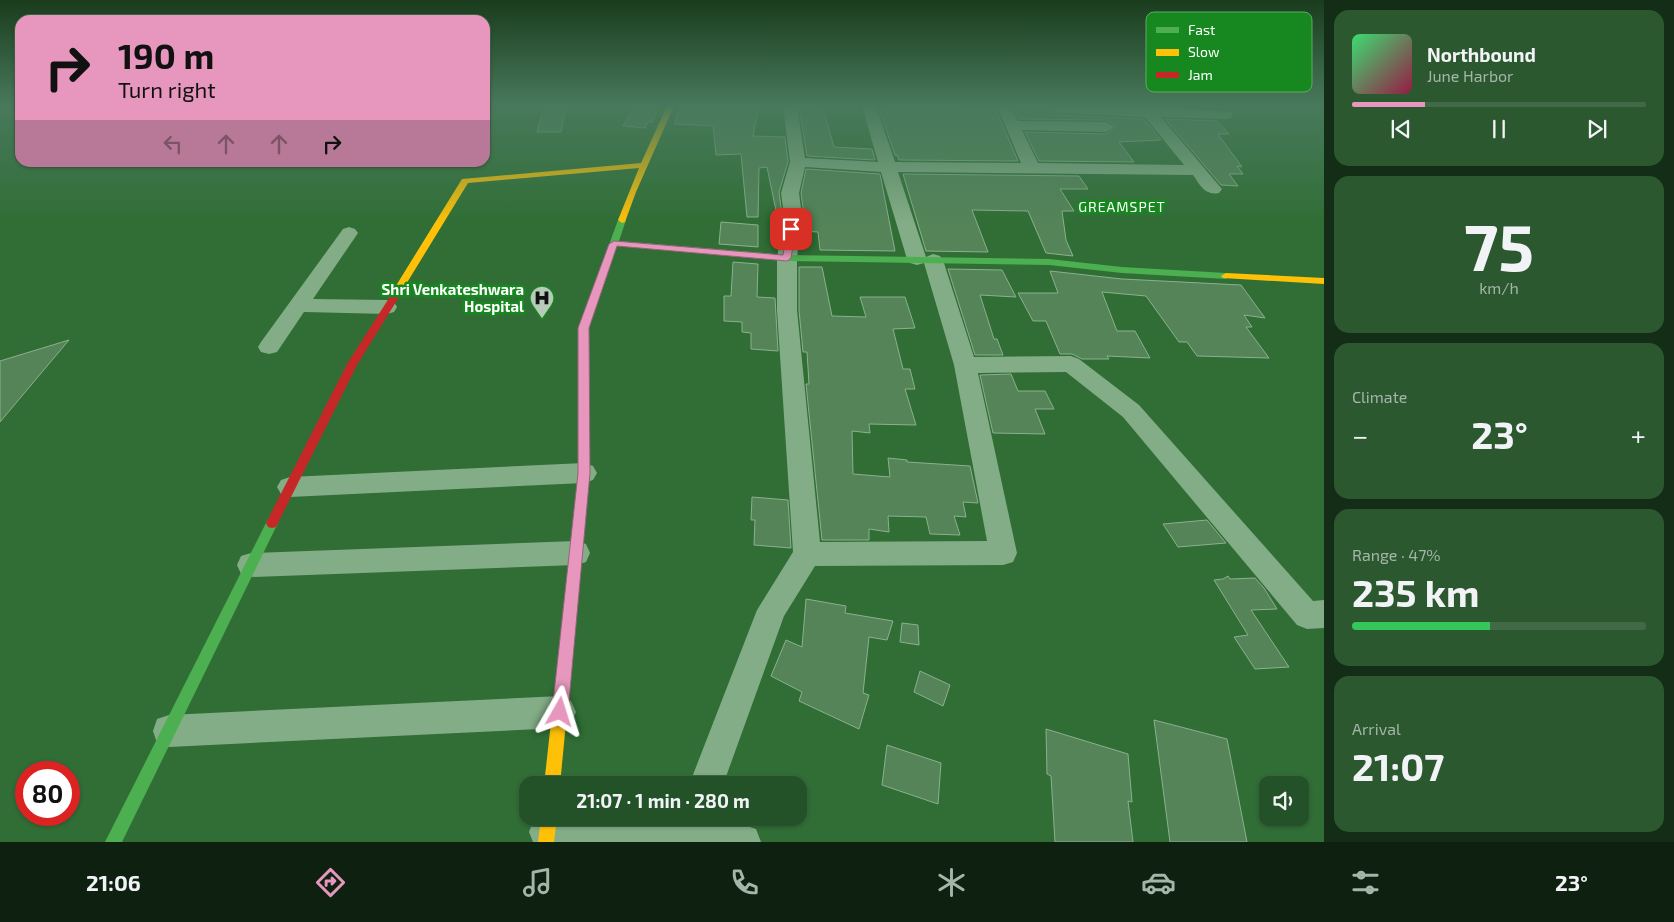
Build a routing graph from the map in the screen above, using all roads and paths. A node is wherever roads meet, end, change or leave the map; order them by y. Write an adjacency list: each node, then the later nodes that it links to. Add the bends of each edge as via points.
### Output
1 (654, 145): 7 (main road)
2 (796, 145): 6 (street)
3 (881, 145): 8 (street)
4 (1021, 145): 9 (street)
5 (1176, 145): 10 (street)
6 (798, 162): 8 (street); 14 (street, via 790,193 793,215)
7 (645, 165): 13 (main road); 18 (main road, via 465,181)
8 (888, 167): 9 (street); 15 (street)
9 (1032, 169): 10 (street)
10 (1197, 170): 11 (street)
11 (1213, 189)
12 (349, 233): 17 (street)
13 (614, 244): 14 (main road); 21 (main road, via 584,328)
14 (787, 258): 15 (main road); 24 (street, via 787,310)
15 (925, 259): 16 (main road, via 1049,262 1122,270); 20 (street)
16 (1324, 281)
17 (298, 305): 18 (street); 19 (street)
18 (387, 307): 22 (main road, via 352,364)
19 (269, 347)
20 (965, 365): 24 (street, via 1003,553); 26 (street, via 1070,364 1131,411 1307,615)
21 (584, 473): 22 (street); 23 (main road)
22 (290, 487): 25 (main road)
23 (576, 553): 25 (street); 27 (main road)
24 (806, 554): 30 (street, via 772,610)
25 (251, 565): 28 (main road)
26 (1324, 614)
27 (560, 712): 28 (street); 29 (main road)
28 (169, 731): 34 (main road)
29 (553, 776)
30 (709, 776)
31 (644, 826): 33 (street)
32 (690, 826): 35 (street)
33 (548, 831)
34 (113, 842)
35 (743, 842)

